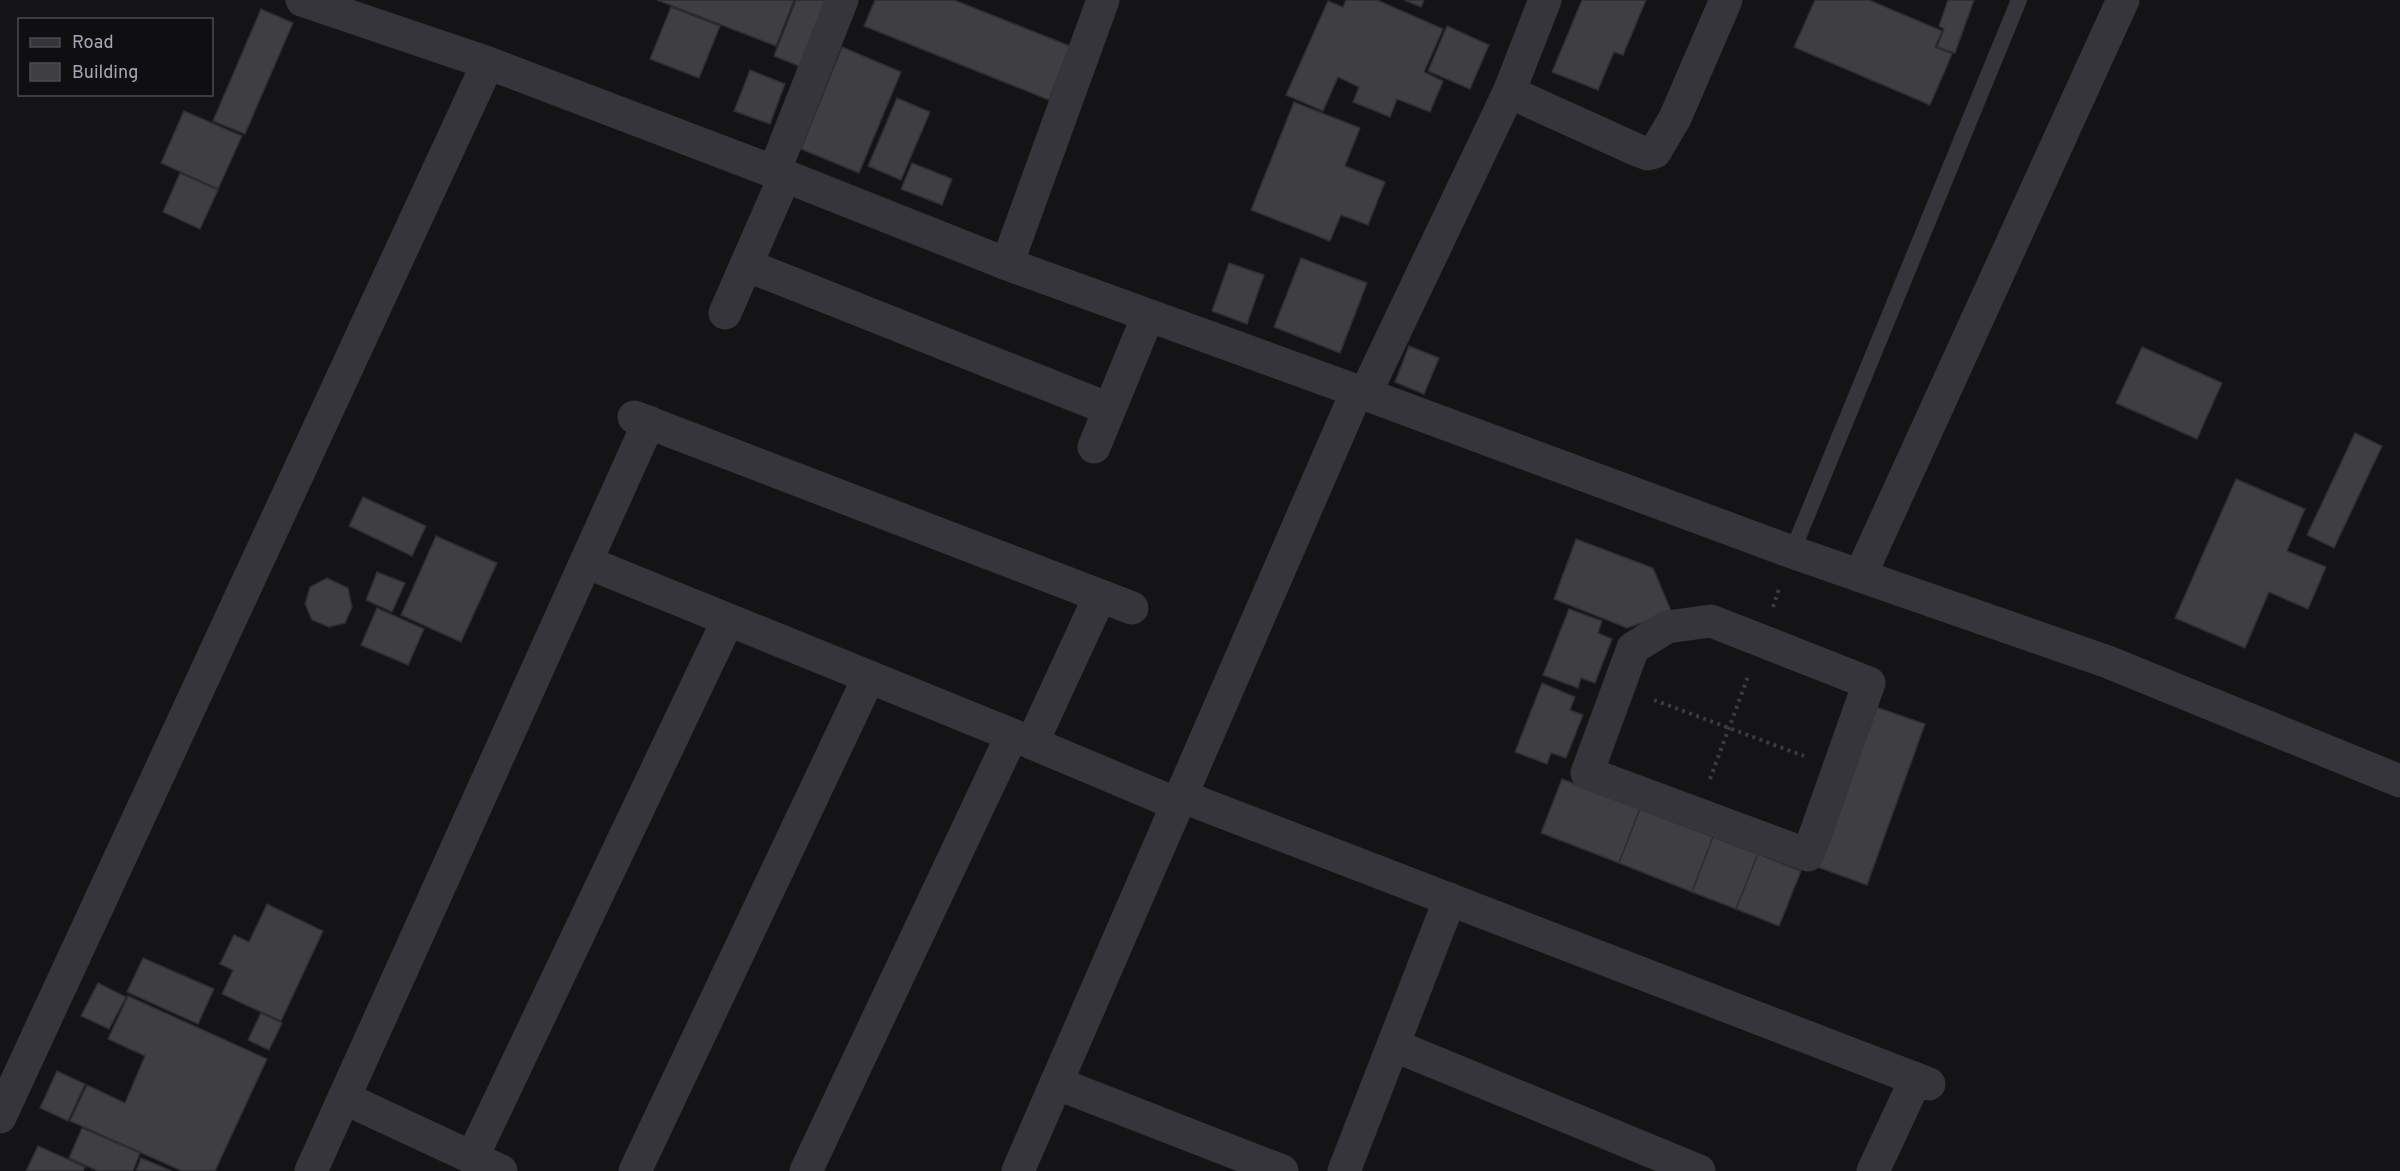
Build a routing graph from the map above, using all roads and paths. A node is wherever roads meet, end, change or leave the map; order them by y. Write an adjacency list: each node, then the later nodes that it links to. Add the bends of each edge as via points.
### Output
1 (302, 0): 8 (street)
2 (842, 0): 10 (street)
3 (1103, 0): 11 (street)
4 (1545, 0): 9 (street)
5 (1726, 0): 9 (street, via 1675,118 1654,152 1637,150)
6 (2019, 0): 18 (lane)
7 (2123, 0): 20 (street)
8 (488, 63): 10 (street); 37 (street)
9 (1509, 92): 15 (street)
10 (779, 174): 11 (street); 12 (street)
11 (1007, 264): 14 (street)
12 (746, 265): 13 (street); 16 (street)
13 (725, 314)
14 (1148, 316): 15 (street); 16 (street)
15 (1361, 392): 18 (street); 31 (street)
16 (1109, 408): 17 (street)
17 (1094, 447)
18 (1792, 552): 20 (street); 24 (path)
19 (586, 562): 21 (street, via 641,420); 23 (street); 36 (street)
20 (1860, 576): 30 (street, via 2108,662)
21 (1100, 596): 22 (street); 28 (street)
22 (1132, 608)
23 (728, 620): 25 (street); 38 (street)
24 (1762, 640): 26 (street, via 1711,621 1667,627 1633,648); 27 (path); 29 (street, via 1869,683)
25 (869, 677): 28 (street); 40 (street)
26 (1618, 687): 27 (path); 32 (street, via 1587,773)
27 (1729, 728): 29 (path); 32 (path)
28 (1022, 739): 31 (street); 41 (street)
29 (1839, 769): 32 (street, via 1808,855)
30 (2400, 781)
31 (1179, 800): 33 (street); 35 (street)
32 (1697, 814)
33 (1450, 899): 34 (street); 46 (street, via 1923,1081)
34 (1393, 1045): 44 (street); 45 (street)
35 (1056, 1083): 42 (street); 43 (street)
36 (344, 1098): 38 (street); 39 (street)
37 (0, 1117)
38 (487, 1164)
39 (311, 1171)
40 (635, 1171)
41 (806, 1171)
42 (1018, 1171)
43 (1282, 1171)
44 (1344, 1171)
45 (1699, 1171)
46 (1873, 1171)

